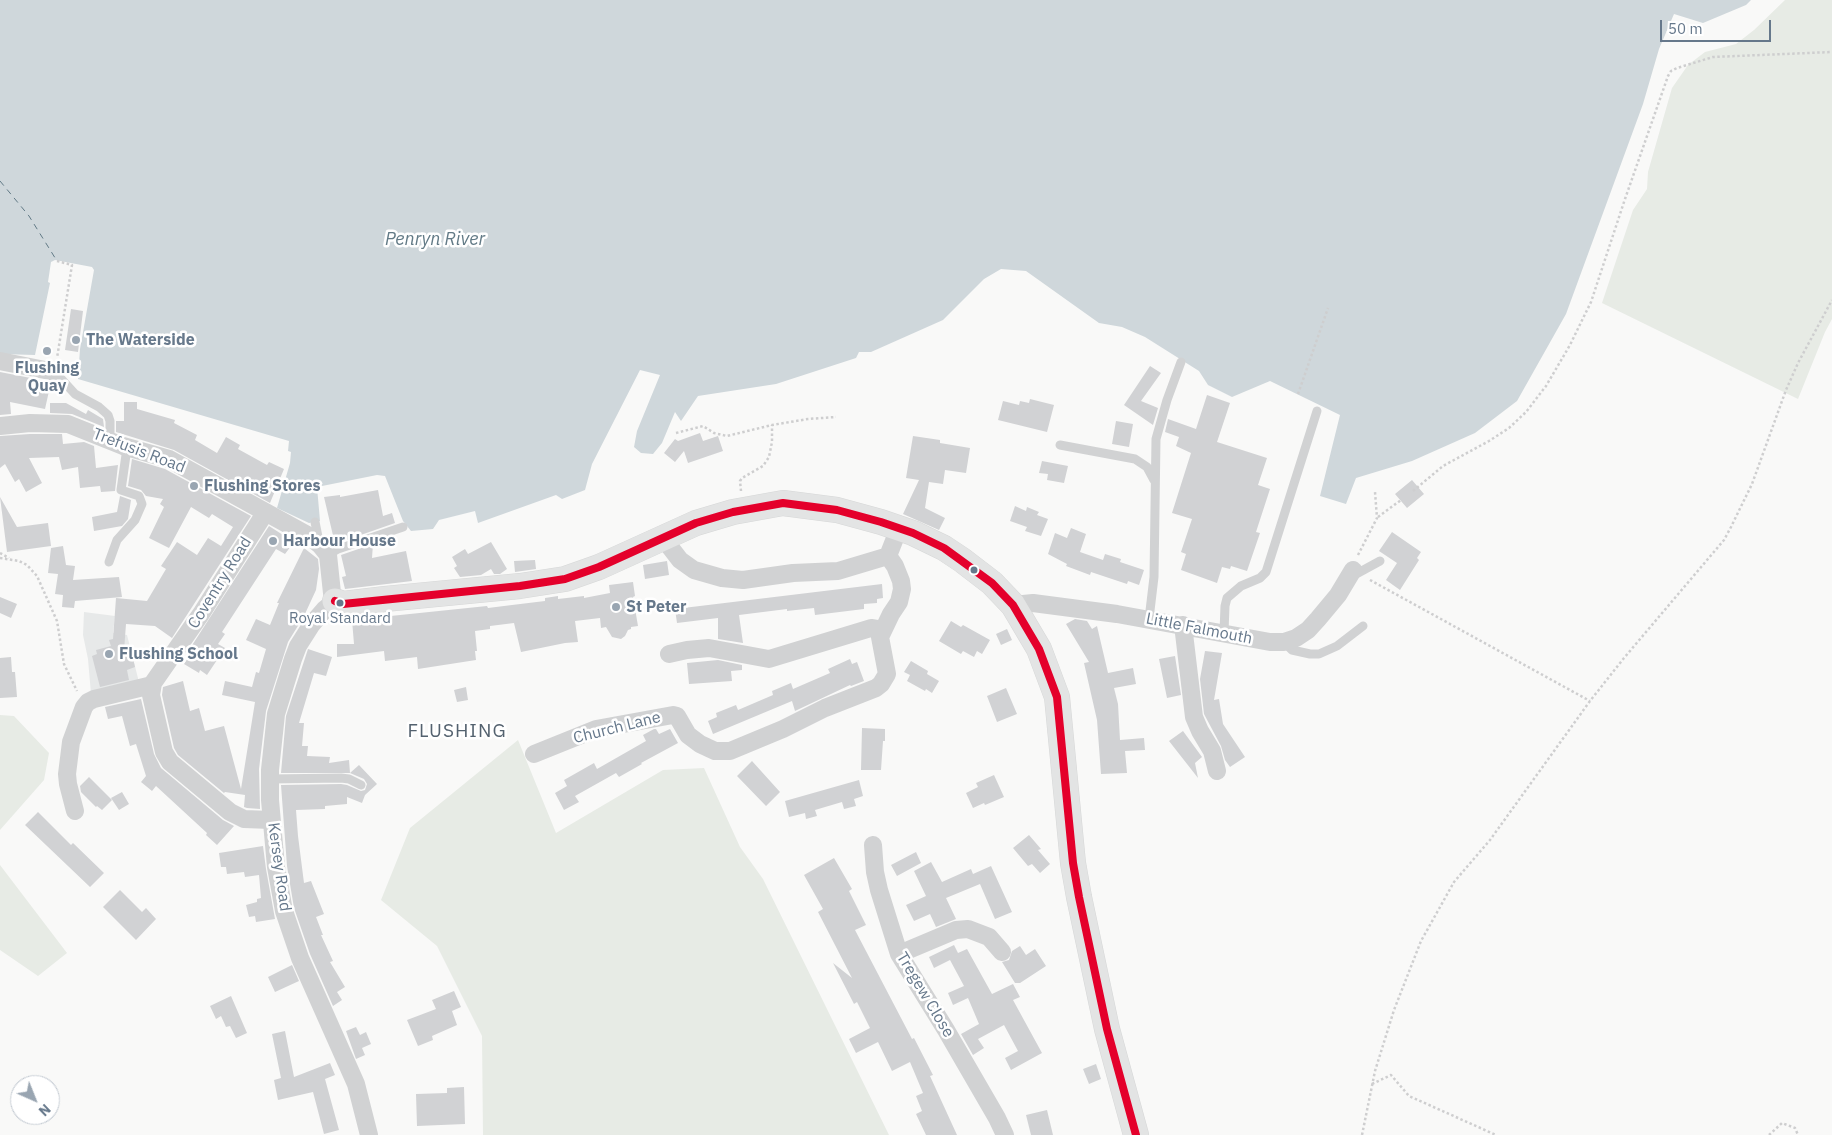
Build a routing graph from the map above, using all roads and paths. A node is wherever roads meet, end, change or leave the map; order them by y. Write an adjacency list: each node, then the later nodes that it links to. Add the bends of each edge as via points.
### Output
1 (1832, 52): 18 (path, via 1713,57 1671,71 1591,302 1546,386 1509,428 1443,466)
2 (57, 262): 7 (path, via 72,265)
3 (1832, 300): 47 (path, via 1790,381 1752,484 1731,527 1713,554)
4 (1328, 308): 8 (path)
5 (0, 361): 7 (street)
6 (1181, 362): 17 (lane, via 1158,429)
7 (55, 372): 14 (lane, via 75,394 99,406 108,415)
8 (1298, 394)
9 (1317, 411): 42 (lane, via 1266,572 1241,586 1228,598)
10 (836, 417): 11 (path)
11 (772, 425): 13 (path, via 727,436 703,426); 21 (path, via 772,442 766,462 740,481)
12 (0, 426): 14 (street, Trefusis Road, via 68,424)
13 (676, 433)
14 (110, 441): 16 (street, Trefusis Road)
15 (1060, 445): 17 (lane, via 1135,459 1147,468)
16 (127, 448): 22 (street, Trefusis Road, via 169,459); 34 (lane, via 121,490 139,496 142,504 135,520 118,540)
17 (1154, 480): 38 (lane, via 1154,577)
18 (1413, 491)
19 (1375, 492): 23 (path)
20 (1401, 500): 23 (path)
21 (744, 510): 26 (street, via 783,504 825,508); 27 (street, via 696,523)
22 (265, 512): 28 (street, Trefusis Road, via 309,536); 45 (street, Coventry Road)
23 (1377, 518): 35 (path, via 1360,548)
24 (315, 522): 28 (lane)
25 (403, 527): 28 (lane, via 338,550)
26 (899, 528): 30 (street); 37 (street, via 944,548 962,560 992,582)
27 (662, 538): 30 (street, via 694,570 731,580 838,570); 36 (street, via 600,567 565,578 520,586 343,604)
28 (324, 550): 36 (street)
29 (0, 553): 32 (path)
30 (888, 556): 41 (street, via 895,566 902,589 899,602)
31 (0, 558): 32 (path)
32 (10, 559): 46 (path, via 28,566 37,576 57,621 64,664)
33 (1380, 561): 35 (lane)
34 (110, 562)
35 (1356, 571): 43 (street, via 1308,630); 47 (path)
36 (335, 601): 50 (street, Kersey Road, via 312,624 292,659 276,714)
37 (1013, 605): 38 (street, Little Falmouth, via 1056,605); 60 (street, via 1039,650 1057,698 1079,897 1107,1029)
38 (1149, 619): 39 (street, Little Falmouth)
39 (1183, 625): 42 (street, Little Falmouth); 49 (street, via 1194,717 1212,751)
40 (1362, 626): 43 (lane, via 1337,646 1318,654 1292,650)
41 (883, 630): 44 (street, via 871,628 769,659 709,648); 48 (street, Church Lane, via 880,642 887,674 876,688 730,751 715,752 700,744 688,735 673,714 583,733)
42 (1224, 632): 43 (street, Little Falmouth)
43 (1284, 642)
44 (669, 654)
45 (152, 685): 52 (street, via 94,699 84,707 71,742 68,774); 53 (street, via 152,702 164,752 170,762 230,812 244,819)
46 (76, 690)
47 (1590, 702): 57 (path, via 1490,840 1454,882 1421,941 1407,975)
48 (534, 754)
49 (1217, 771)
50 (270, 779): 51 (lane, via 341,778); 53 (street, Kersey Road)
51 (362, 785)
52 (75, 811)
53 (271, 820): 58 (street, Kersey Road, via 278,881 289,928 354,1079)
54 (872, 845): 56 (street, Tregew Close, via 879,890)
55 (1002, 952): 56 (street, via 989,937 968,929 956,930)
56 (899, 954): 59 (street, Tregew Close)
57 (1372, 1084): 61 (path); 62 (path, via 1391,1075 1410,1096)
58 (369, 1135)
59 (1005, 1135)
60 (1136, 1135)
61 (1362, 1135)
62 (1496, 1135)
63 (1769, 1135): 64 (path, via 1782,1123 1795,1128)
64 (1798, 1135)

